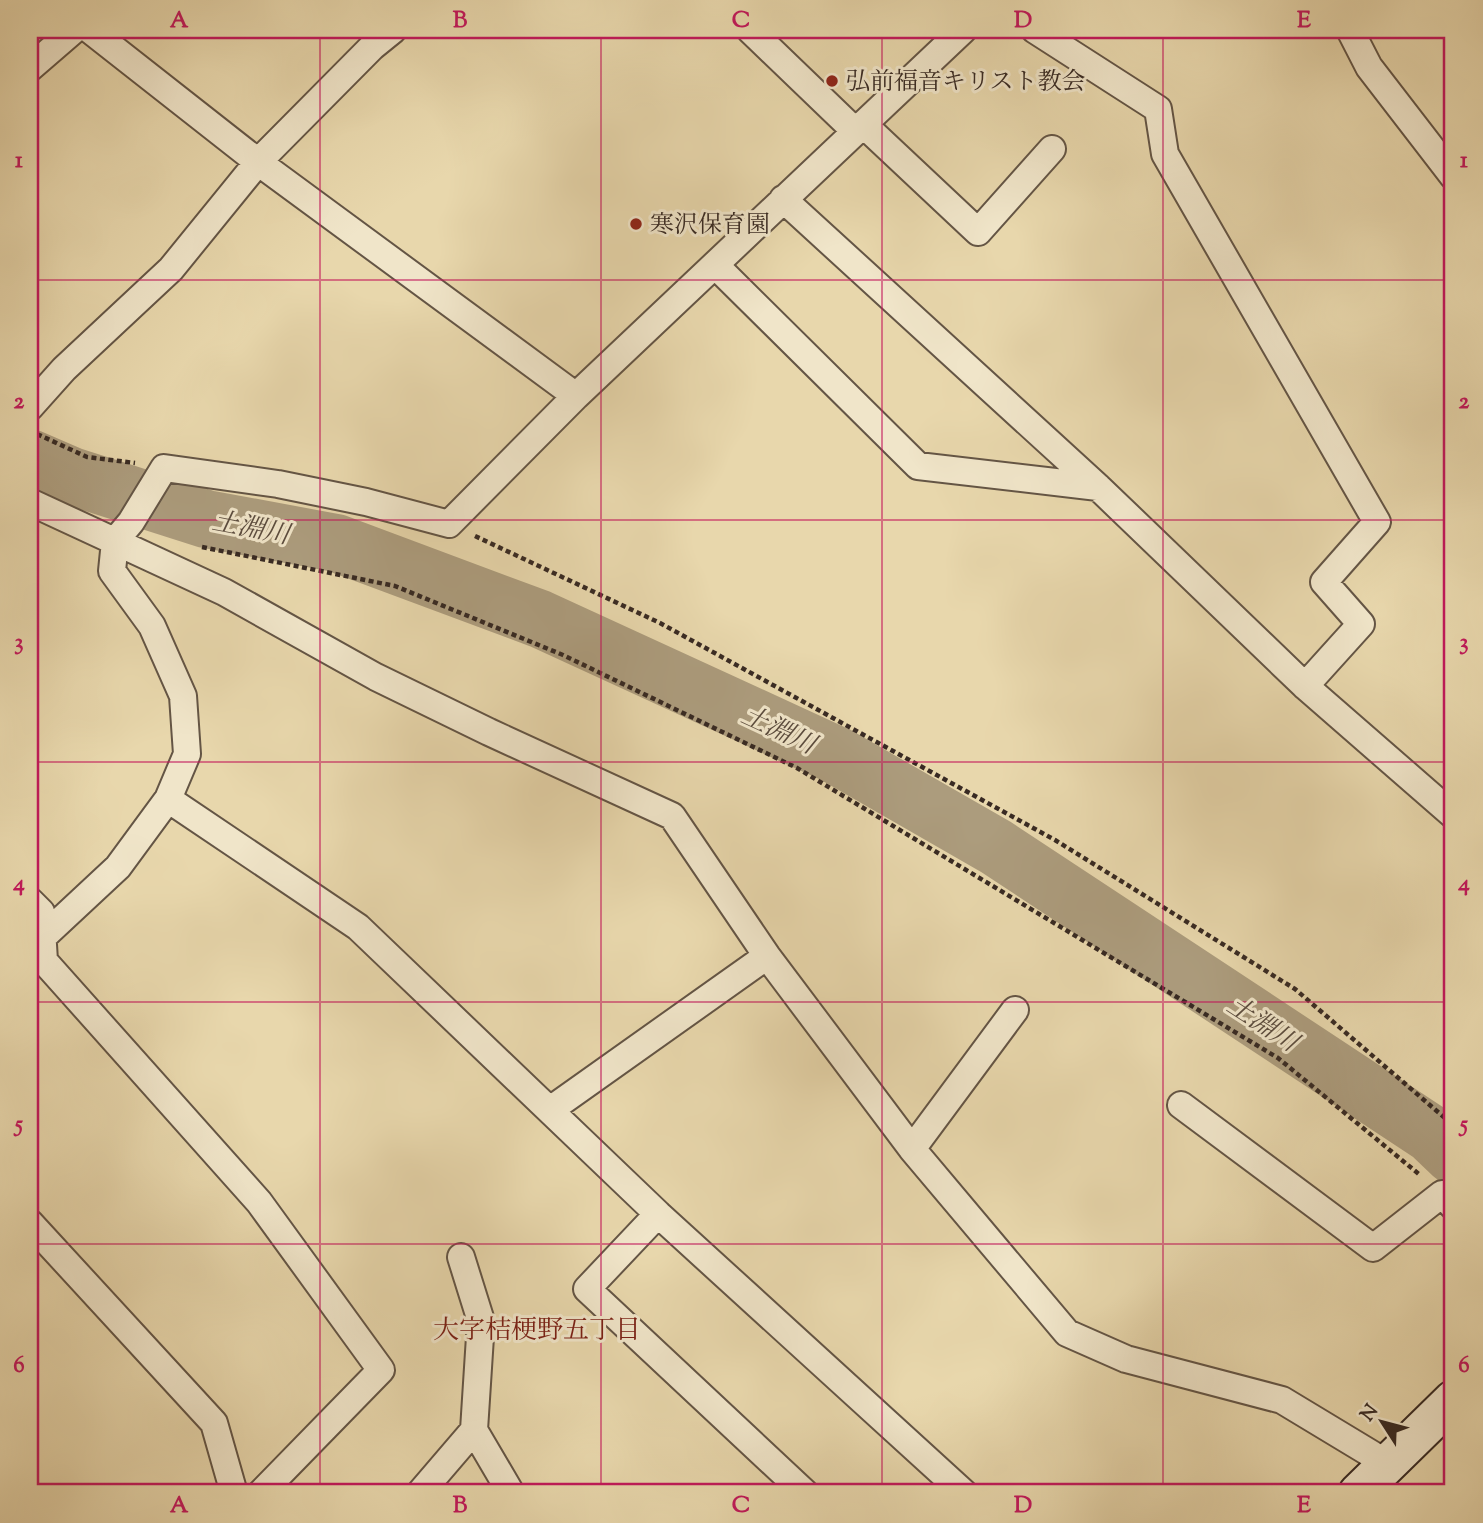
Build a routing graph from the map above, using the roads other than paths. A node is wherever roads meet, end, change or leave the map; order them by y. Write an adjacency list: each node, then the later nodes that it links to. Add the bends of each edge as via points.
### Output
1 (74, 30): 8 (street)
2 (90, 30): 11 (street)
3 (393, 30): 11 (street)
4 (750, 30): 9 (street)
5 (963, 30): 9 (street)
6 (1035, 30): 20 (street, via 1158,109 1165,154 1377,522 1324,582 1361,624)
7 (1350, 30): 12 (street, via 1369,67)
8 (30, 68)
9 (859, 127): 10 (street, via 978,232); 13 (street)
10 (1052, 149)
11 (258, 162): 15 (street); 16 (street, via 171,269)
12 (1453, 176)
13 (783, 199): 14 (street); 17 (street)
14 (715, 265): 15 (street); 17 (street, via 918,466)
15 (576, 396): 19 (street, via 449,524 278,484 161,473)
16 (30, 407)
17 (1098, 487): 20 (street)
18 (30, 502): 19 (street)
19 (123, 532): 21 (street, via 112,571 152,626 183,696 187,754); 25 (street, via 388,683 673,816)
20 (1305, 686): 22 (street)
21 (168, 799): 24 (street, via 118,867); 28 (street, via 358,927)
22 (1453, 815)
23 (30, 901): 24 (street, via 41,912)
24 (36, 943): 38 (street, via 44,961 259,1202 381,1370)
25 (767, 956): 28 (street); 29 (street)
26 (1015, 1010): 29 (street)
27 (1181, 1105): 30 (street, via 1373,1248)
28 (550, 1110): 31 (street)
29 (912, 1149): 36 (street, via 1067,1333 1126,1359 1282,1400)
30 (1448, 1200)
31 (658, 1214): 41 (street, via 587,1289); 42 (street)
32 (30, 1223): 37 (street, via 214,1423)
33 (461, 1257): 35 (street, via 481,1321)
34 (1453, 1400): 36 (main road)
35 (474, 1430): 39 (street); 40 (street)
36 (1388, 1464): 43 (main road)
37 (234, 1493)
38 (261, 1493)
39 (420, 1493)
40 (511, 1493)
41 (805, 1493)
42 (964, 1493)
43 (1358, 1493)

